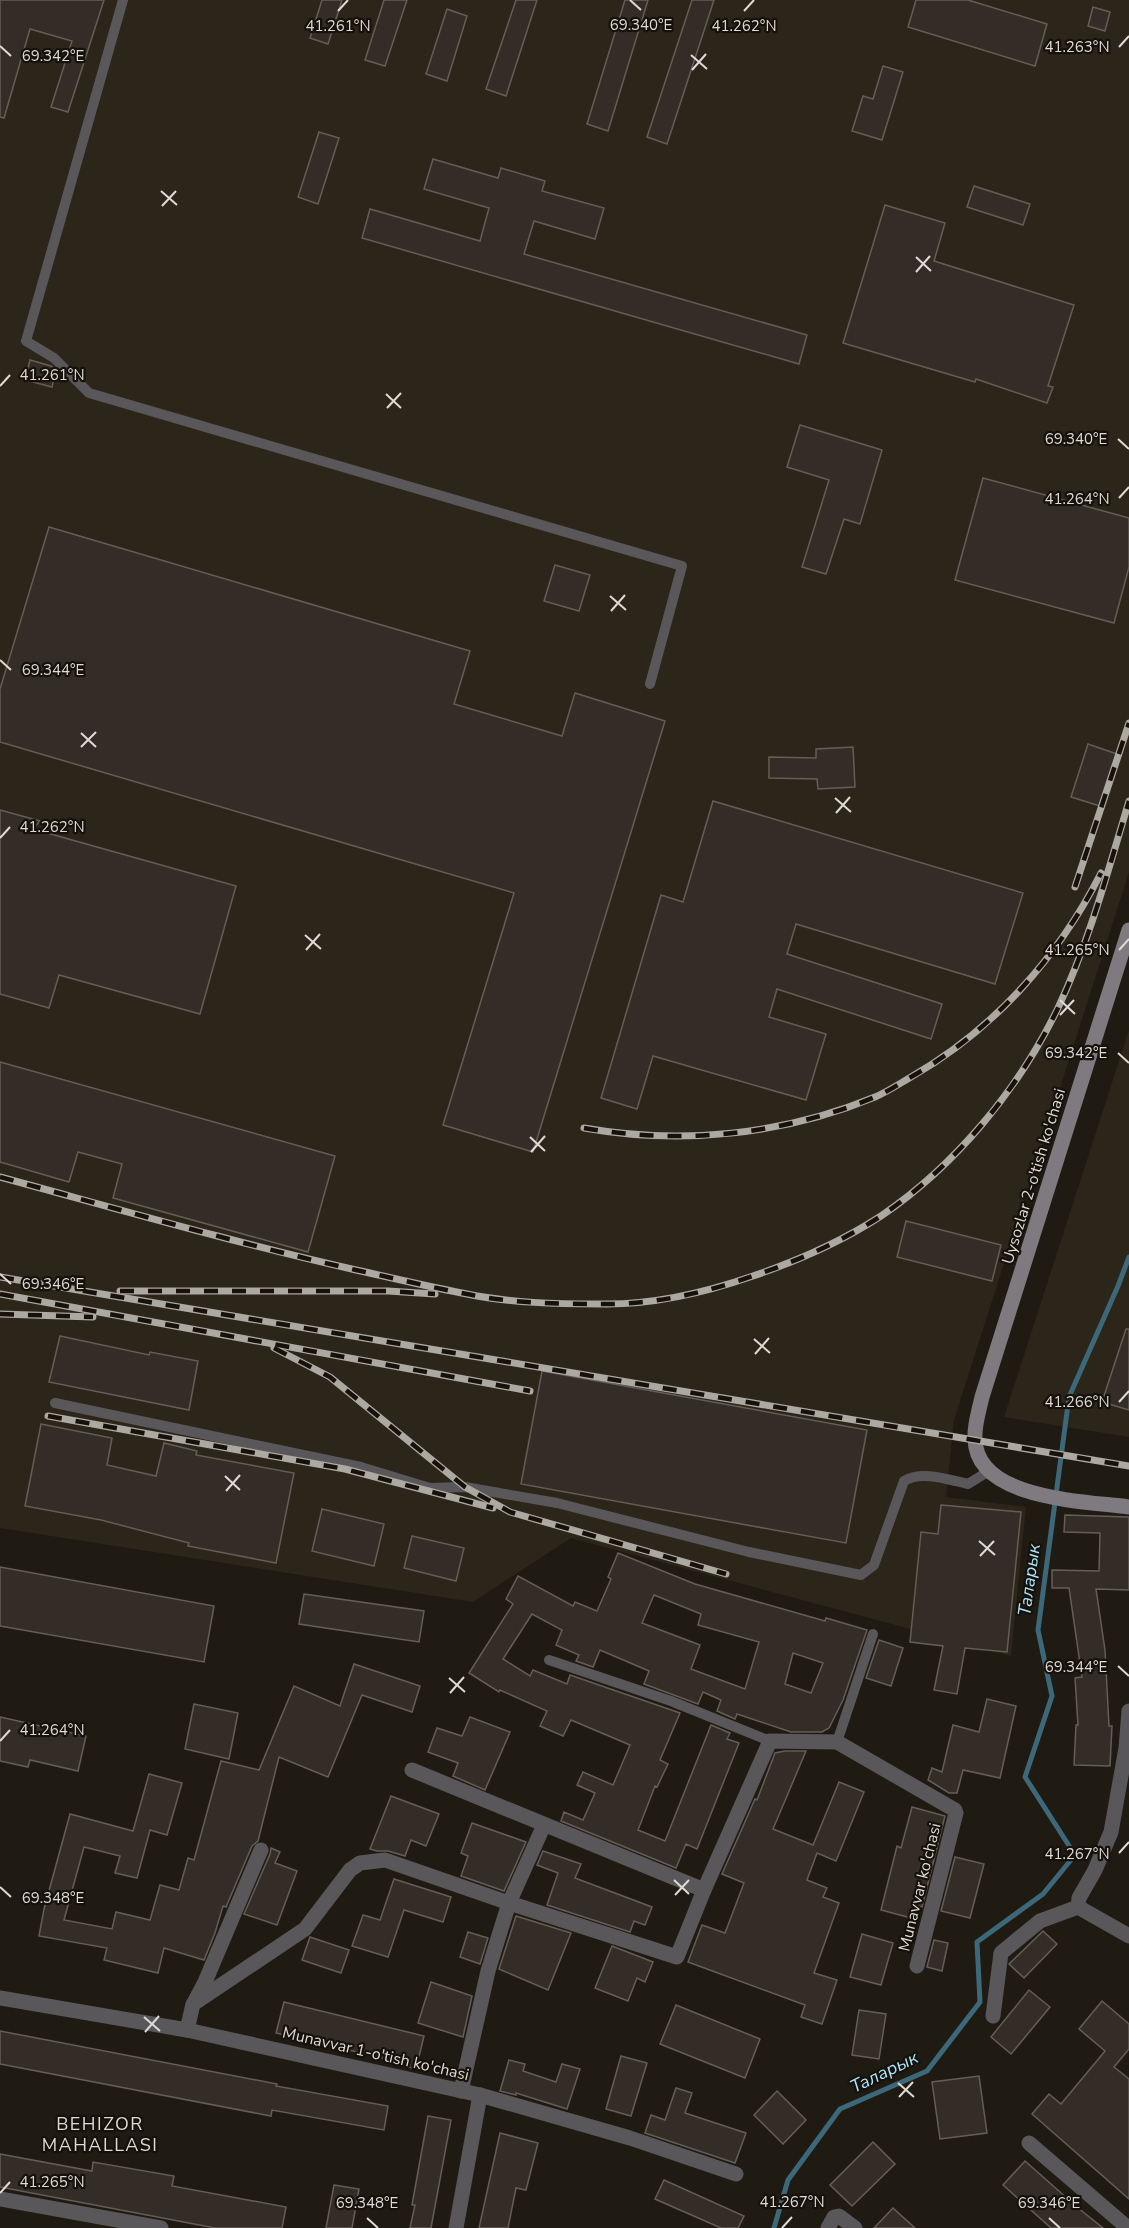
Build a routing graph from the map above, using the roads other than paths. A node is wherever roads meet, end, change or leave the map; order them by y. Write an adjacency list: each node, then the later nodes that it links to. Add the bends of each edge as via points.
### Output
1 (123, 0): 2 (lane, via 26,341 54,358 89,393 682,566)
2 (650, 684)
3 (1129, 930): 5 (street, Uysozlar 2-o'tish ko'chasi, via 982,1398 975,1440 980,1460)
4 (55, 1402): 5 (lane, via 361,1467 430,1488 465,1487 557,1503 749,1552 861,1575 874,1565 904,1480 917,1476 968,1484)
5 (989, 1471): 6 (street, via 1005,1483 1035,1494)
6 (1129, 1507)
7 (873, 1634): 11 (lane)
8 (549, 1660): 10 (lane, Munavvar ko'chasi, via 670,1701)
9 (1129, 1711): 17 (street, via 1111,1832)
10 (770, 1741): 11 (street, Munavvar ko'chasi); 15 (street)
11 (837, 1742): 19 (street, Munavvar ko'chasi, via 956,1813)
12 (412, 1770): 13 (street)
13 (543, 1825): 15 (street); 16 (street)
14 (261, 1850): 21 (street)
15 (704, 1890): 16 (street, via 677,1957)
16 (510, 1903): 21 (street, via 386,1860 360,1863 342,1878 305,1929); 24 (street, via 488,1971)
17 (1078, 1907): 18 (street); 22 (street, via 1040,1921 1001,1953)
18 (1129, 1936)
19 (917, 1966)
20 (0, 1998): 23 (street, Munavvar 1-o'tish ko'chasi)
21 (193, 2004): 23 (street)
22 (993, 2016)
23 (187, 2030): 24 (street, Munavvar 1-o'tish ko'chasi)
24 (461, 2091): 25 (street, Munavvar 1-o'tish ko'chasi)
25 (480, 2095): 27 (street, Munavvar 1-o'tish ko'chasi, via 630,2138); 31 (street)
26 (1029, 2143): 34 (street)
27 (736, 2174)
28 (0, 2199): 29 (street)
29 (78, 2221): 30 (street)
30 (161, 2228)
31 (456, 2228)
32 (828, 2228): 33 (street, via 834,2217 839,2216)
33 (855, 2228)
34 (1128, 2228)

